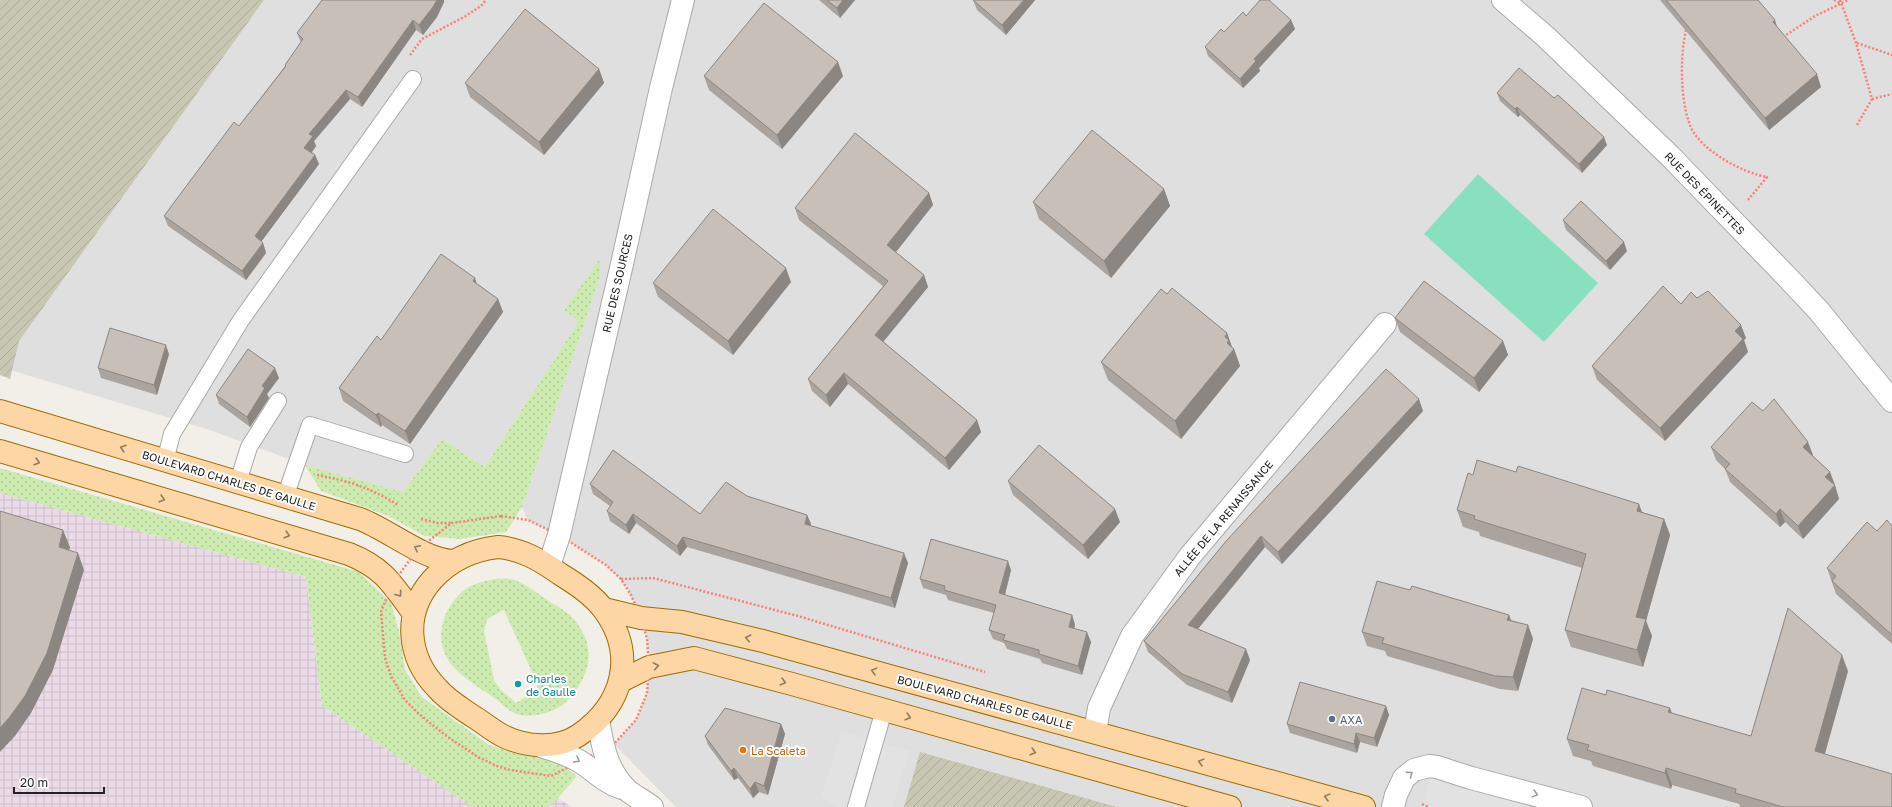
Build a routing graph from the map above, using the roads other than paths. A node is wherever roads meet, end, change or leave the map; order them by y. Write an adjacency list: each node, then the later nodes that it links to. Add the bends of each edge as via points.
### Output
1 (683, 0): 14 (street, RUE DES SOURCES)
2 (1503, 0): 6 (street, RUE DES ÉPINETTES, via 1546,37 1670,156 1819,311)
3 (413, 79): 10 (lane, via 241,320 172,434)
4 (1385, 324): 20 (street, ALLÉE DE LA RENAISSANCE, via 1190,556 1132,636 1099,708)
5 (278, 401): 11 (lane, via 249,447)
6 (1892, 401)
7 (0, 411): 10 (main road, BOULEVARD CHARLES DE GAULLE, one-way to 7)
8 (0, 451): 16 (main road, one-way to 16, via 349,554 381,572)
9 (404, 454): 12 (lane, via 310,425)
10 (165, 461): 11 (main road, BOULEVARD CHARLES DE GAULLE)
11 (238, 482): 12 (main road, BOULEVARD CHARLES DE GAULLE)
12 (285, 496): 13 (main road, BOULEVARD CHARLES DE GAULLE, one-way to 12, via 443,560 418,549 376,525)
13 (453, 561): 14 (main road, via 480,549 498,547 513,548); 16 (main road, via 427,586)
14 (550, 566): 15 (main road, via 579,586)
15 (604, 609): 17 (main road, via 619,641); 20 (main road, BOULEVARD CHARLES DE GAULLE, one-way to 15, via 763,641 682,622 641,618)
16 (414, 614): 21 (main road, via 412,644 424,672 436,688 503,736)
17 (621, 681): 18 (main road, one-way to 18, via 649,667 694,658); 19 (main road, via 615,696)
18 (884, 710): 24 (lane); 25 (main road, one-way to 25)
19 (598, 719): 21 (main road, via 572,740); 22 (street, via 607,760)
20 (1095, 732): 26 (main road, BOULEVARD CHARLES DE GAULLE, one-way to 20)
21 (541, 746): 22 (street, one-way to 22, via 559,751 580,762 610,784)
22 (627, 790): 23 (street)
23 (652, 807)
24 (856, 807)
25 (1230, 807)
26 (1364, 807)
27 (1393, 807): 28 (street, one-way to 28, via 1404,778 1414,770 1429,766)
28 (1581, 807)

